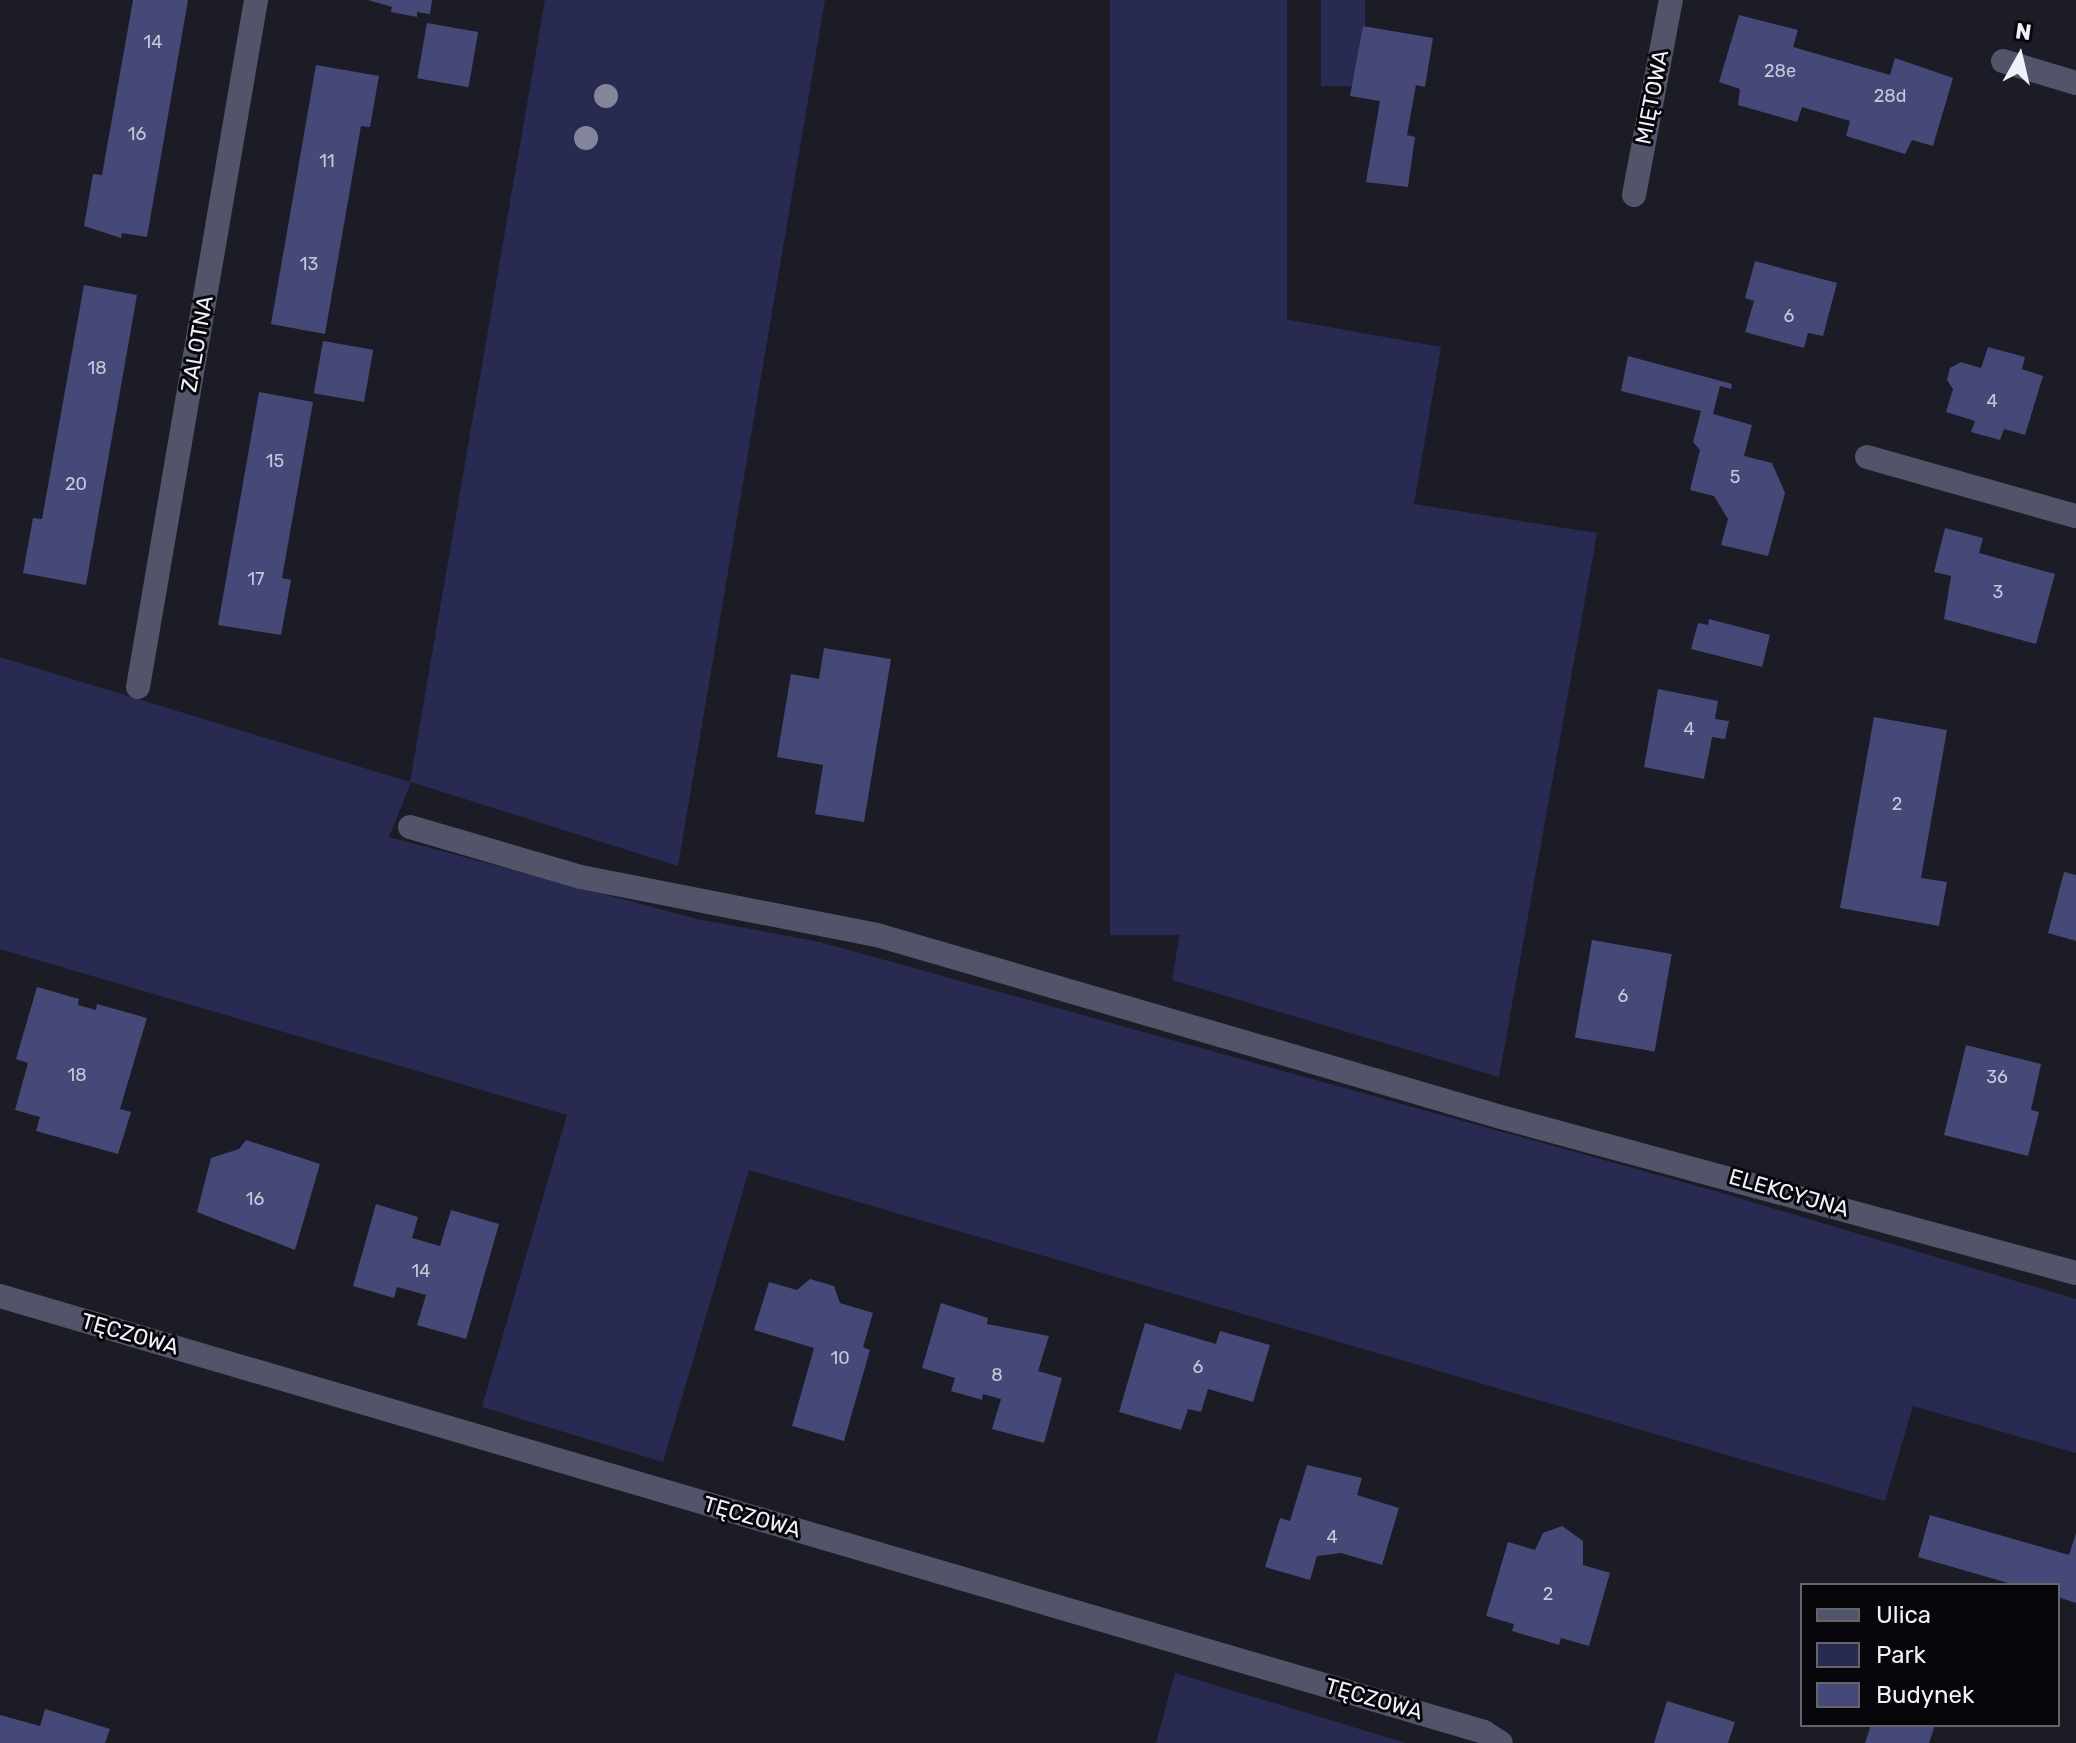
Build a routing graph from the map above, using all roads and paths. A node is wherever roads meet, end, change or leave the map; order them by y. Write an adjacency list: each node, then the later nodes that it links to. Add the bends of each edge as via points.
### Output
1 (256, 0): 8 (street, ZALOTNA)
2 (1671, 0): 5 (street, MIĘTOWA)
3 (2003, 61): 4 (street)
4 (2076, 83)
5 (1634, 195)
6 (1867, 457): 7 (street)
7 (2076, 516)
8 (138, 687)
9 (410, 827): 10 (street, ELEKCYJNA, via 581,877 877,935 1501,1117)
10 (2076, 1273)
11 (0, 1296): 12 (street, TĘCZOWA, via 1484,1732)
12 (1501, 1743)

